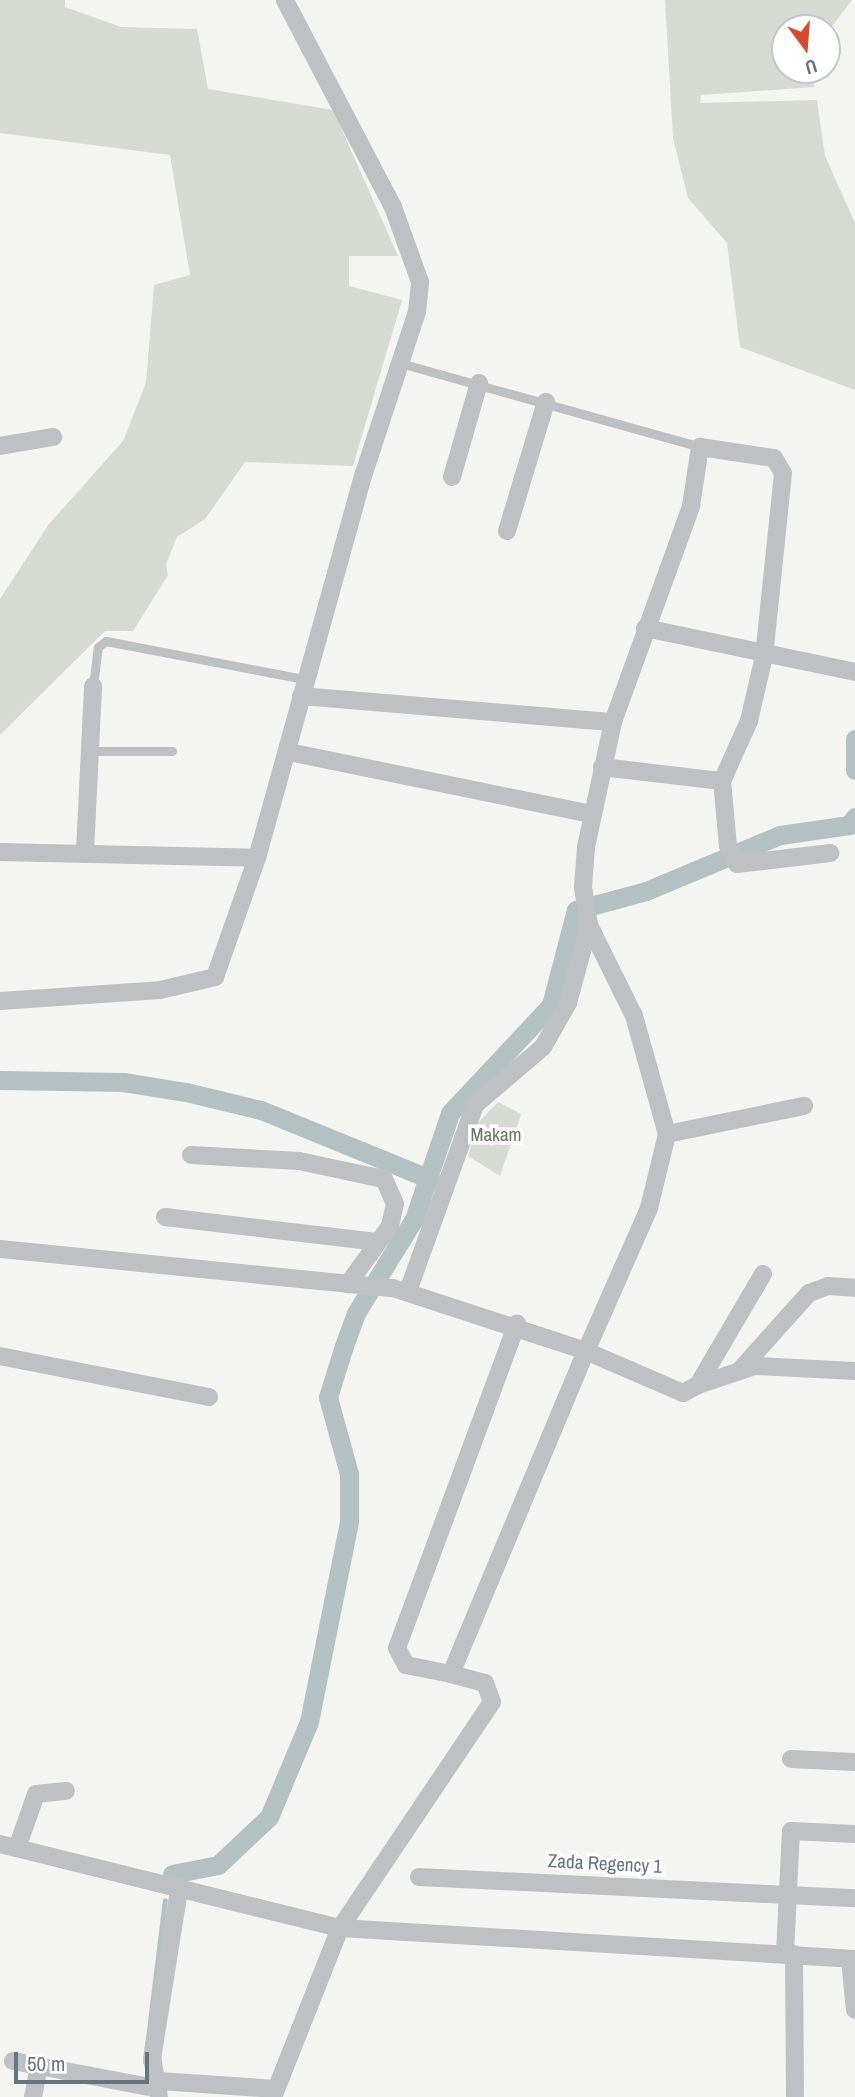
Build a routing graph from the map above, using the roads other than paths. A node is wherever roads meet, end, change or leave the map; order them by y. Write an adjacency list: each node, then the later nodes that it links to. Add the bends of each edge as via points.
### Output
1 (285, 0): 2 (street, via 351,119 413,258 417,312)
2 (400, 363): 3 (lane); 14 (street)
3 (479, 383): 4 (lane); 8 (street)
4 (546, 402): 7 (lane); 9 (street)
5 (53, 437): 6 (street)
6 (0, 446)
7 (700, 447): 10 (street, via 691,506); 11 (street, via 781,463)
8 (452, 477)
9 (507, 531)
10 (645, 628): 11 (street); 15 (street)
11 (764, 656): 12 (street); 20 (street, via 749,721)
12 (855, 672)
13 (93, 686): 14 (lane, via 98,647 106,641); 16 (street)
14 (302, 688): 15 (street); 18 (street)
15 (613, 722): 19 (street)
16 (90, 751): 17 (lane); 22 (street)
17 (172, 751)
18 (289, 752): 21 (street); 25 (street)
19 (602, 767): 20 (street); 21 (street)
20 (722, 780): 24 (street, via 731,853)
21 (592, 814): 26 (street)
22 (85, 851): 23 (street); 25 (street)
23 (0, 852)
24 (830, 853)
25 (257, 858): 27 (street, via 222,965 206,982)
26 (587, 916): 29 (street, via 634,1016); 37 (street, via 568,1003 543,1047 475,1105)
27 (0, 1000)
28 (804, 1106): 29 (street)
29 (667, 1134): 39 (street, via 649,1208)
30 (191, 1155): 32 (street, via 311,1163 384,1179 395,1204)
31 (165, 1217): 32 (street)
32 (377, 1242): 35 (street)
33 (0, 1249): 35 (street)
34 (763, 1274): 43 (street)
35 (357, 1285): 37 (street)
36 (855, 1288): 41 (street, via 828,1286 808,1293)
37 (400, 1289): 38 (street)
38 (517, 1324): 39 (street); 45 (street, via 397,1648 406,1665)
39 (586, 1351): 43 (street, via 670,1390 682,1393); 45 (street)
40 (0, 1356): 44 (street)
41 (741, 1369): 42 (street); 43 (street)
42 (855, 1371)
43 (698, 1385)
44 (209, 1397)
45 (451, 1674): 55 (street, via 485,1683 492,1702)
46 (790, 1759): 47 (street)
47 (855, 1762)
48 (66, 1791): 50 (street, via 51,1788 36,1794)
49 (855, 1834): 53 (street, via 791,1831)
50 (9, 1846): 52 (street)
51 (419, 1877): 53 (street, Zada Regency 1)
52 (178, 1889): 55 (street); 61 (street, via 152,2059)
53 (789, 1893): 54 (street, Zada Regency 1); 56 (street)
54 (855, 1898)
55 (340, 1928): 56 (street); 62 (street)
56 (790, 1954): 57 (street); 64 (street)
57 (853, 1959): 58 (street)
58 (855, 2010)
59 (13, 2061): 60 (street)
60 (39, 2066): 61 (street); 63 (street)
61 (156, 2088): 62 (street)
62 (274, 2093)
63 (33, 2097)
64 (795, 2097)

